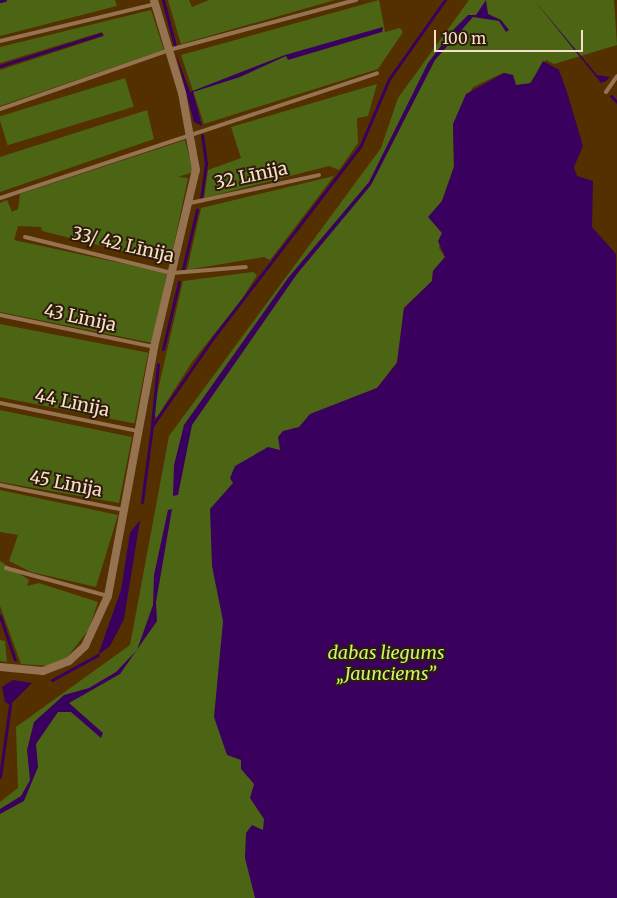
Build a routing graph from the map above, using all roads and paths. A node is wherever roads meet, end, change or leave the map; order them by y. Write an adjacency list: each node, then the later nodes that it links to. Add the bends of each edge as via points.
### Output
1 (356, 0): 4 (lane)
2 (155, 2): 3 (lane); 4 (street)
3 (0, 41)
4 (169, 50): 8 (lane); 9 (street)
5 (377, 73): 9 (lane)
6 (617, 76): 7 (lane)
7 (606, 92)
8 (0, 109)
9 (190, 132): 11 (lane); 12 (street, via 196,170)
10 (318, 175): 12 (lane, 32 Līnija)
11 (0, 198)
12 (190, 203): 15 (street)
13 (25, 237): 15 (lane, 33/ 42 Līnija)
14 (246, 267): 15 (lane, 33/ 42 Līnija)
15 (172, 273): 17 (street)
16 (0, 315): 17 (lane, 43 Līnija)
17 (154, 347): 19 (street)
18 (0, 403): 19 (lane, 44 Līnija)
19 (138, 431): 21 (street)
20 (0, 485): 21 (lane, 45 Līnija)
21 (126, 511): 23 (street)
22 (6, 568): 23 (lane)
23 (108, 596): 24 (street, via 86,646 69,661 43,671)
24 (0, 667)

